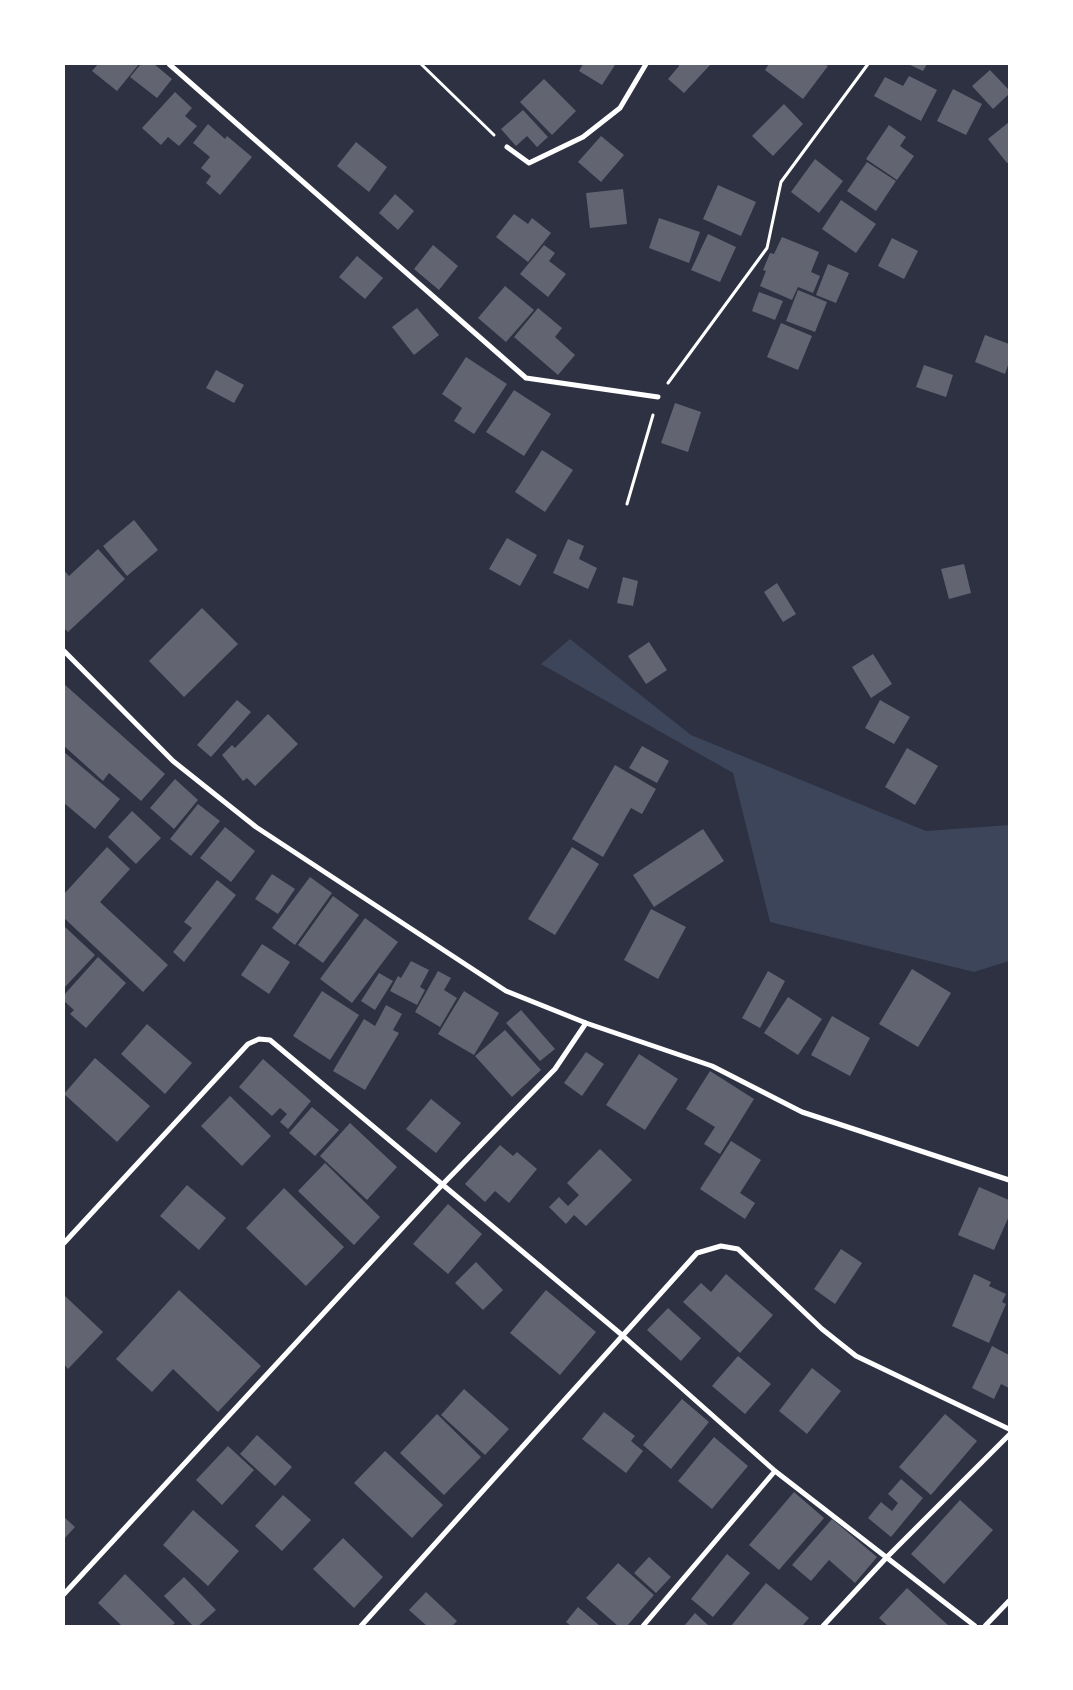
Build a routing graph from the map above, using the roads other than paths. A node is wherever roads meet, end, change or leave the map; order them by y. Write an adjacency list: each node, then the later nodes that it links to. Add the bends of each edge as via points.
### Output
1 (169, 64): 4 (street, via 526,378)
2 (646, 64): 3 (street, via 620,108 583,136 529,163)
3 (507, 147)
4 (658, 398)
5 (64, 652): 6 (street, via 173,761 256,827 506,991)
6 (586, 1023): 7 (street, via 712,1066 802,1112); 8 (street, via 555,1069)
7 (1009, 1180)
8 (441, 1186): 9 (street, via 270,1040 260,1039 248,1044); 10 (street); 15 (street)
9 (64, 1243)
10 (622, 1335): 11 (street, via 697,1253 721,1246 738,1249 822,1329 856,1356); 13 (street); 17 (street, via 541,1430)
11 (1009, 1429)
12 (1009, 1435): 14 (street)
13 (775, 1471): 14 (street); 18 (street)
14 (887, 1557): 19 (street); 20 (street)
15 (64, 1594)
16 (1009, 1602): 21 (street)
17 (361, 1626)
18 (642, 1626)
19 (823, 1626)
20 (975, 1626)
21 (984, 1626)

